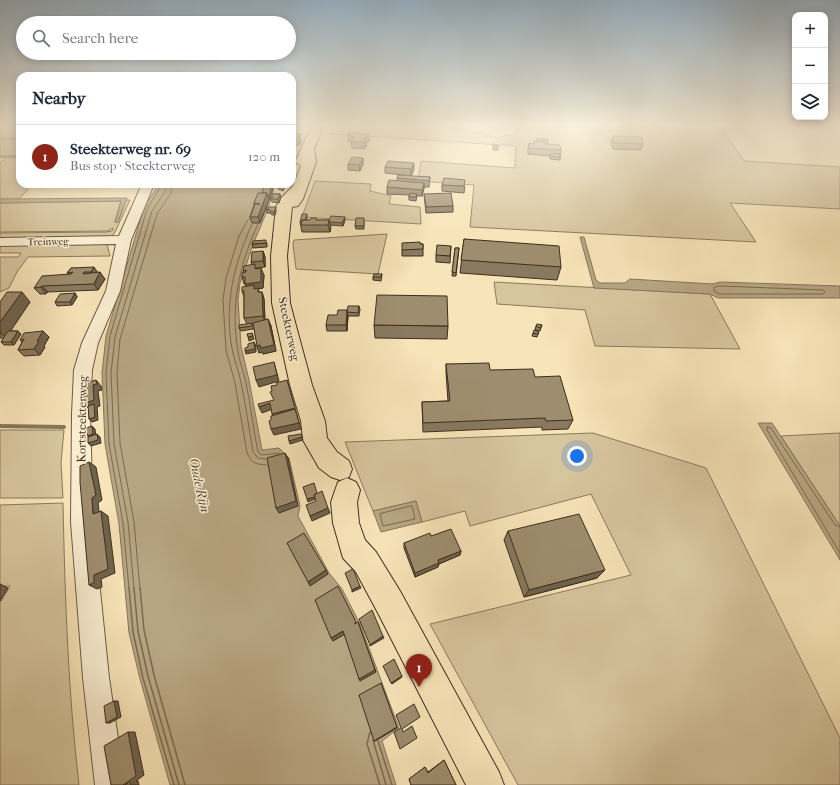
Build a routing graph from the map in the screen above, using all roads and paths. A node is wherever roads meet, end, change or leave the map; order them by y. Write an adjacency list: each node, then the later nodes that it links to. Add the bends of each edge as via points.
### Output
1 (309, 162): 6 (main road, Steekterweg, via 296,199 284,211 279,256 281,303 301,386 313,421 315,440 343,480 346,524 353,548 366,562)
2 (146, 188): 3 (street, Kortsteekterweg)
3 (124, 240): 4 (street, Treinweg); 5 (street, Kortsteekterweg, via 113,291 86,357 81,414 82,522 96,678)
4 (0, 242)
5 (110, 785)
6 (486, 785)

